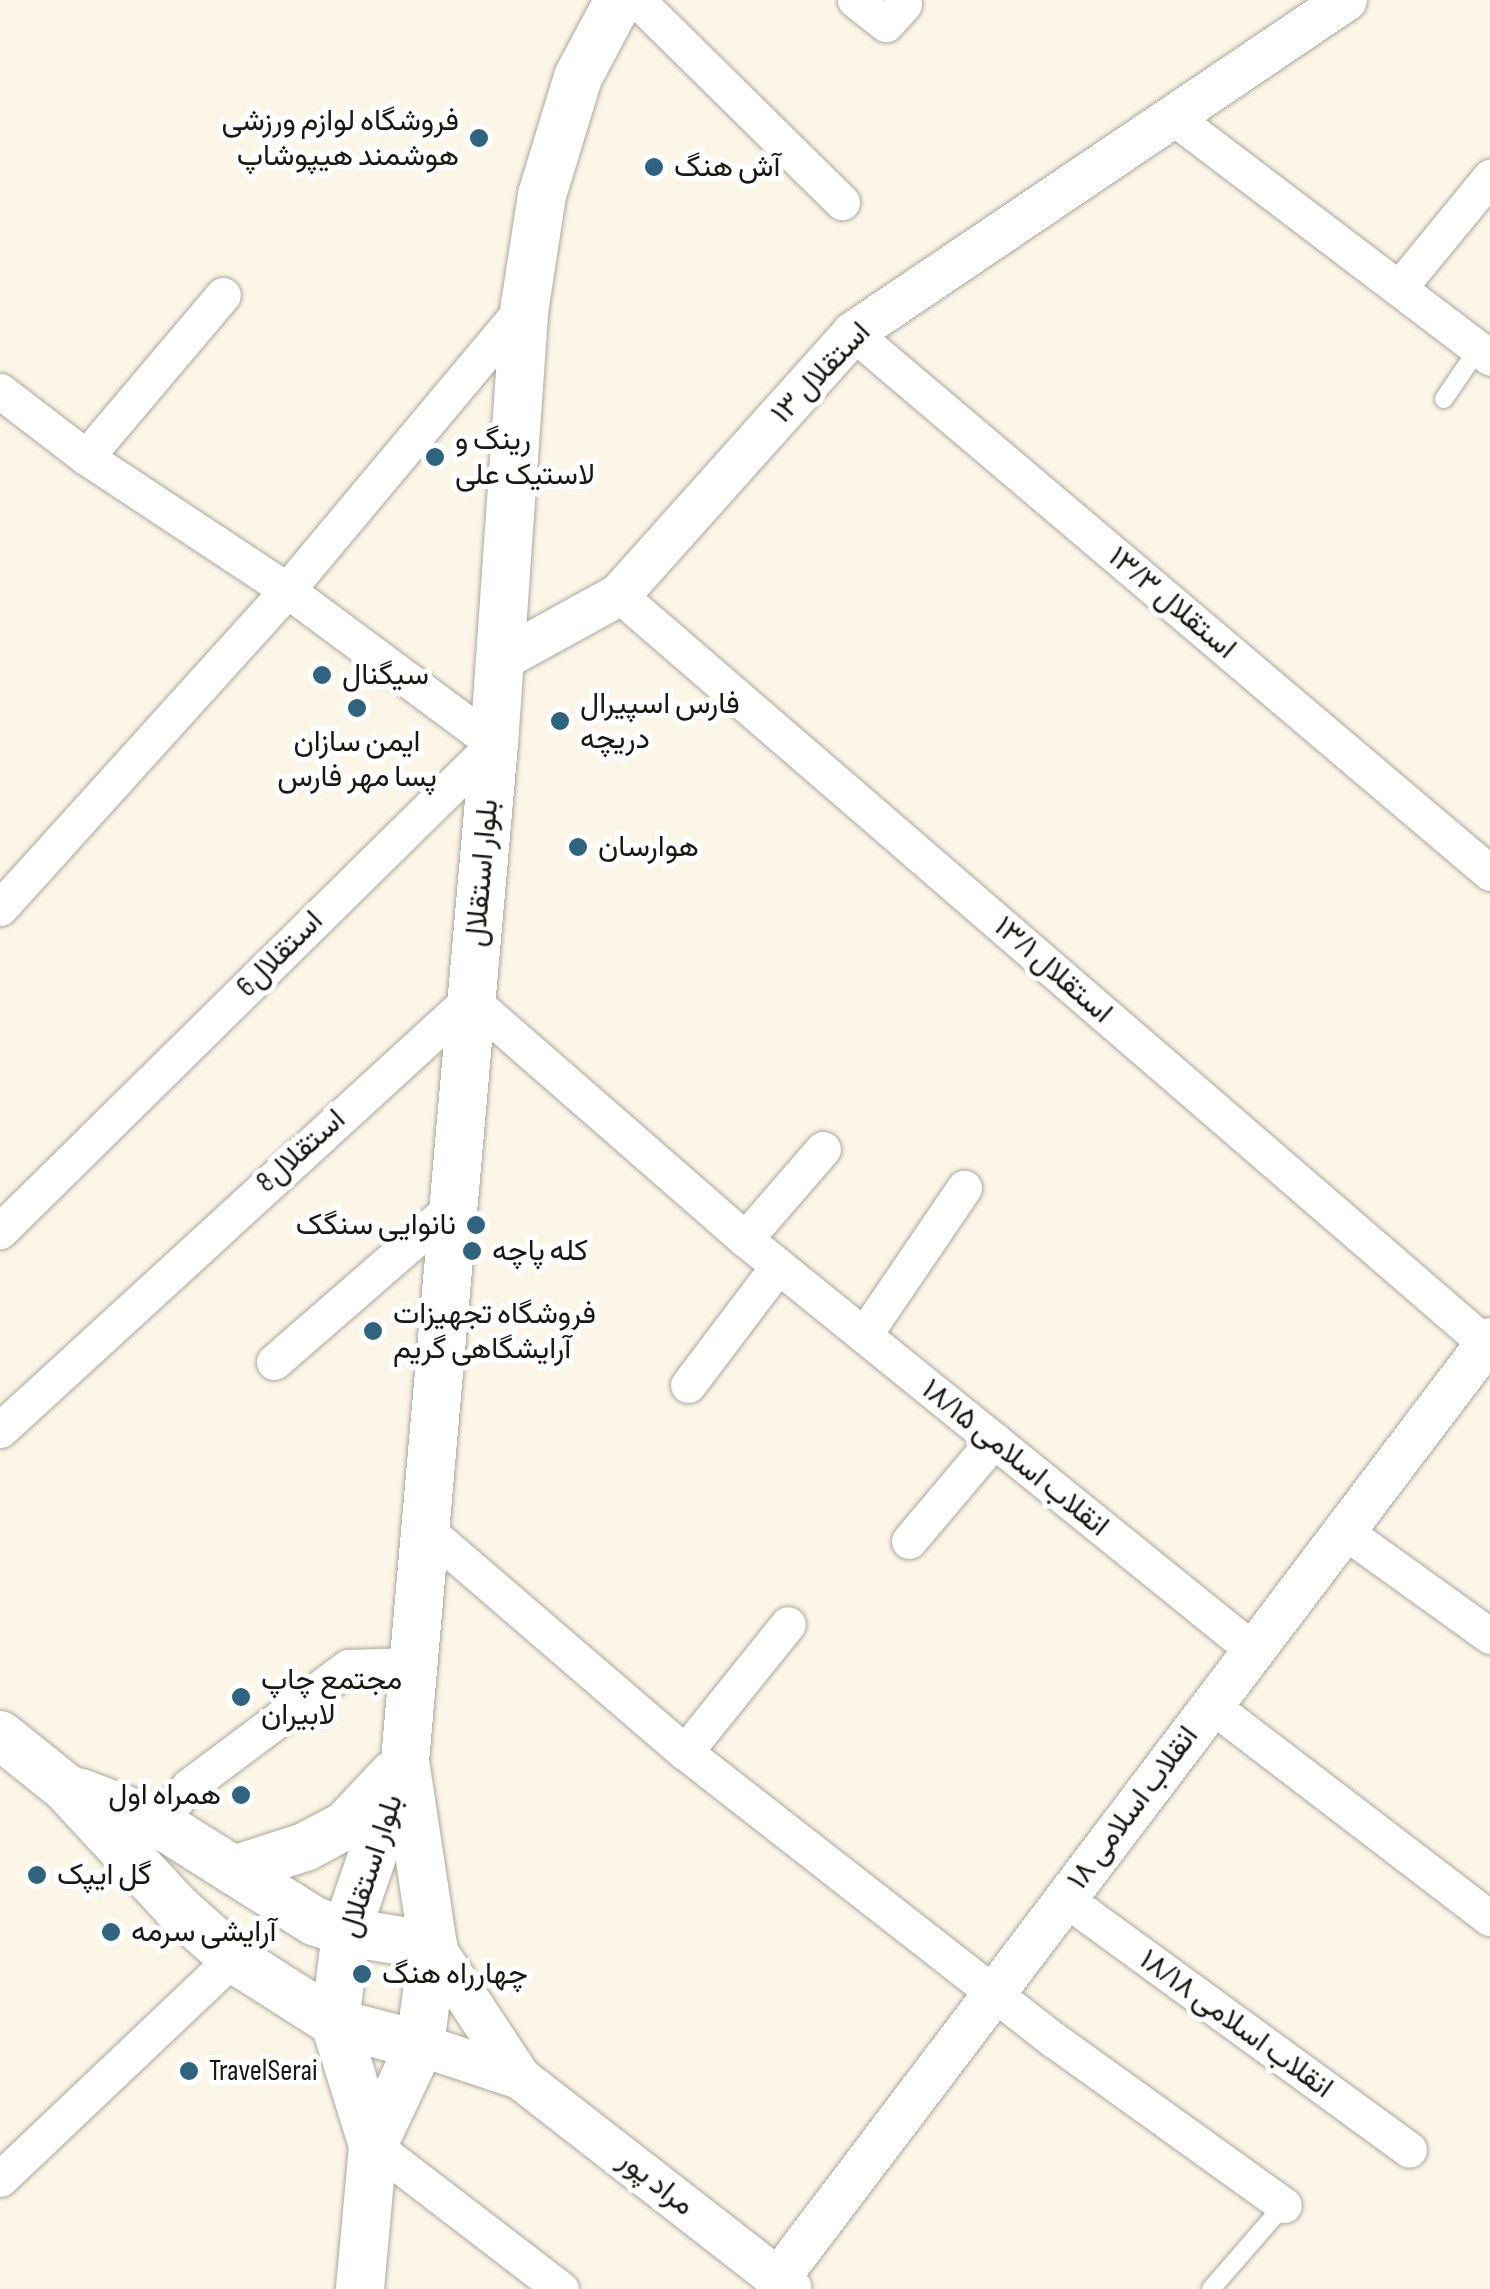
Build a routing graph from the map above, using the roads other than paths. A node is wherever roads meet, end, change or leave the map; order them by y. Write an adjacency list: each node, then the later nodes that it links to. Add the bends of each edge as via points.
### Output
1 (619, 0): 11 (main road, بلوار استقلال, via 572,94 542,195)
2 (637, 0): 8 (street)
3 (855, 0): 5 (street, via 886,24)
4 (1346, 0): 6 (street, ۱۳ استقلال)
5 (904, 4)
6 (1173, 116): 9 (street); 12 (street, ۱۳ استقلال)
7 (1490, 177): 9 (street)
8 (842, 202)
9 (1399, 288): 13 (street)
10 (223, 296): 16 (street)
11 (525, 306): 17 (street); 19 (main road, بلوار استقلال)
12 (853, 332): 18 (street, ۱۳ استقلال); 21 (street, ۱۳/۳ استقلال)
13 (1484, 354): 15 (lane)
14 (0, 391): 16 (street)
15 (1444, 399)
16 (86, 457): 17 (street)
17 (287, 590): 20 (street); 22 (street)
18 (619, 596): 19 (street, ۱۳ استقلال); 31 (street, ۱۳/۱ استقلال)
19 (500, 661): 20 (main road, بلوار استقلال)
20 (494, 744): 23 (main road, بلوار استقلال); 27 (street, استقلال6)
21 (1490, 872)
22 (0, 908)
23 (470, 998): 26 (main road, بلوار استقلال); 28 (street, ۱۸/۱۵ انقلاب اسلامی); 34 (street, استقلال8)
24 (823, 1150): 28 (street)
25 (964, 1188): 30 (street)
26 (452, 1208): 32 (street); 36 (main road, بلوار استقلال)
27 (0, 1231)
28 (745, 1239): 29 (street, ۱۸/۱۵ انقلاب اسلامی)
29 (778, 1266): 30 (street, ۱۸/۱۵ انقلاب اسلامی); 33 (street)
30 (864, 1336): 35 (street, ۱۸/۱۵ انقلاب اسلامی)
31 (1488, 1342): 37 (street, ۱۸ انقلاب اسلامی)
32 (274, 1362)
33 (688, 1385)
34 (0, 1430)
35 (994, 1440): 38 (street); 41 (street, ۱۸/۱۵ انقلاب اسلامی)
36 (423, 1527): 42 (main road, بلوار استقلال); 45 (street)
37 (1344, 1530): 40 (street); 41 (street, ۱۸ انقلاب اسلامی)
38 (909, 1541)
39 (788, 1624): 45 (street)
40 (1490, 1636)
41 (1253, 1650): 43 (street, ۱۸ انقلاب اسلامی)
42 (412, 1665): 46 (main road, بلوار استقلال); 48 (street, via 348,1667 188,1786)
43 (1211, 1705): 50 (street, ۱۸ انقلاب اسلامی); 51 (street)
44 (4, 1746): 47 (main road)
45 (686, 1752): 55 (street)
46 (405, 1761): 49 (main road, via 346,1825); 52 (main road, بلوار استقلال); 53 (main road, بلوار استقلال)
47 (65, 1786): 48 (main road); 54 (main road, via 177,1908)
48 (156, 1822): 49 (main road)
49 (233, 1870): 52 (main road, via 314,1921)
50 (1064, 1898): 55 (street, ۱۸ انقلاب اسلامی); 60 (street, ۱۸/۱۸ انقلاب اسلامی)
51 (1490, 1918)
52 (346, 1932): 53 (main road); 56 (main road, بلوار استقلال)
53 (433, 1946): 57 (main road, بلوار استقلال); 58 (street, مراد پور)
54 (233, 1958): 56 (main road); 61 (street)
55 (992, 1992): 62 (street); 63 (street, ۱۸ انقلاب اسلامی)
56 (335, 2023): 57 (main road); 59 (main road, بلوار استقلال)
57 (420, 2045): 58 (street, مراد پور); 59 (main road, بلوار استقلال)
58 (520, 2078): 63 (street, مراد پور)
59 (372, 2145): 64 (main road, بلوار استقلال); 65 (street)
60 (1408, 2150)
61 (0, 2179)
62 (1284, 2205): 66 (lane)
63 (785, 2284)
64 (360, 2289)
65 (561, 2289)
66 (1211, 2289)

